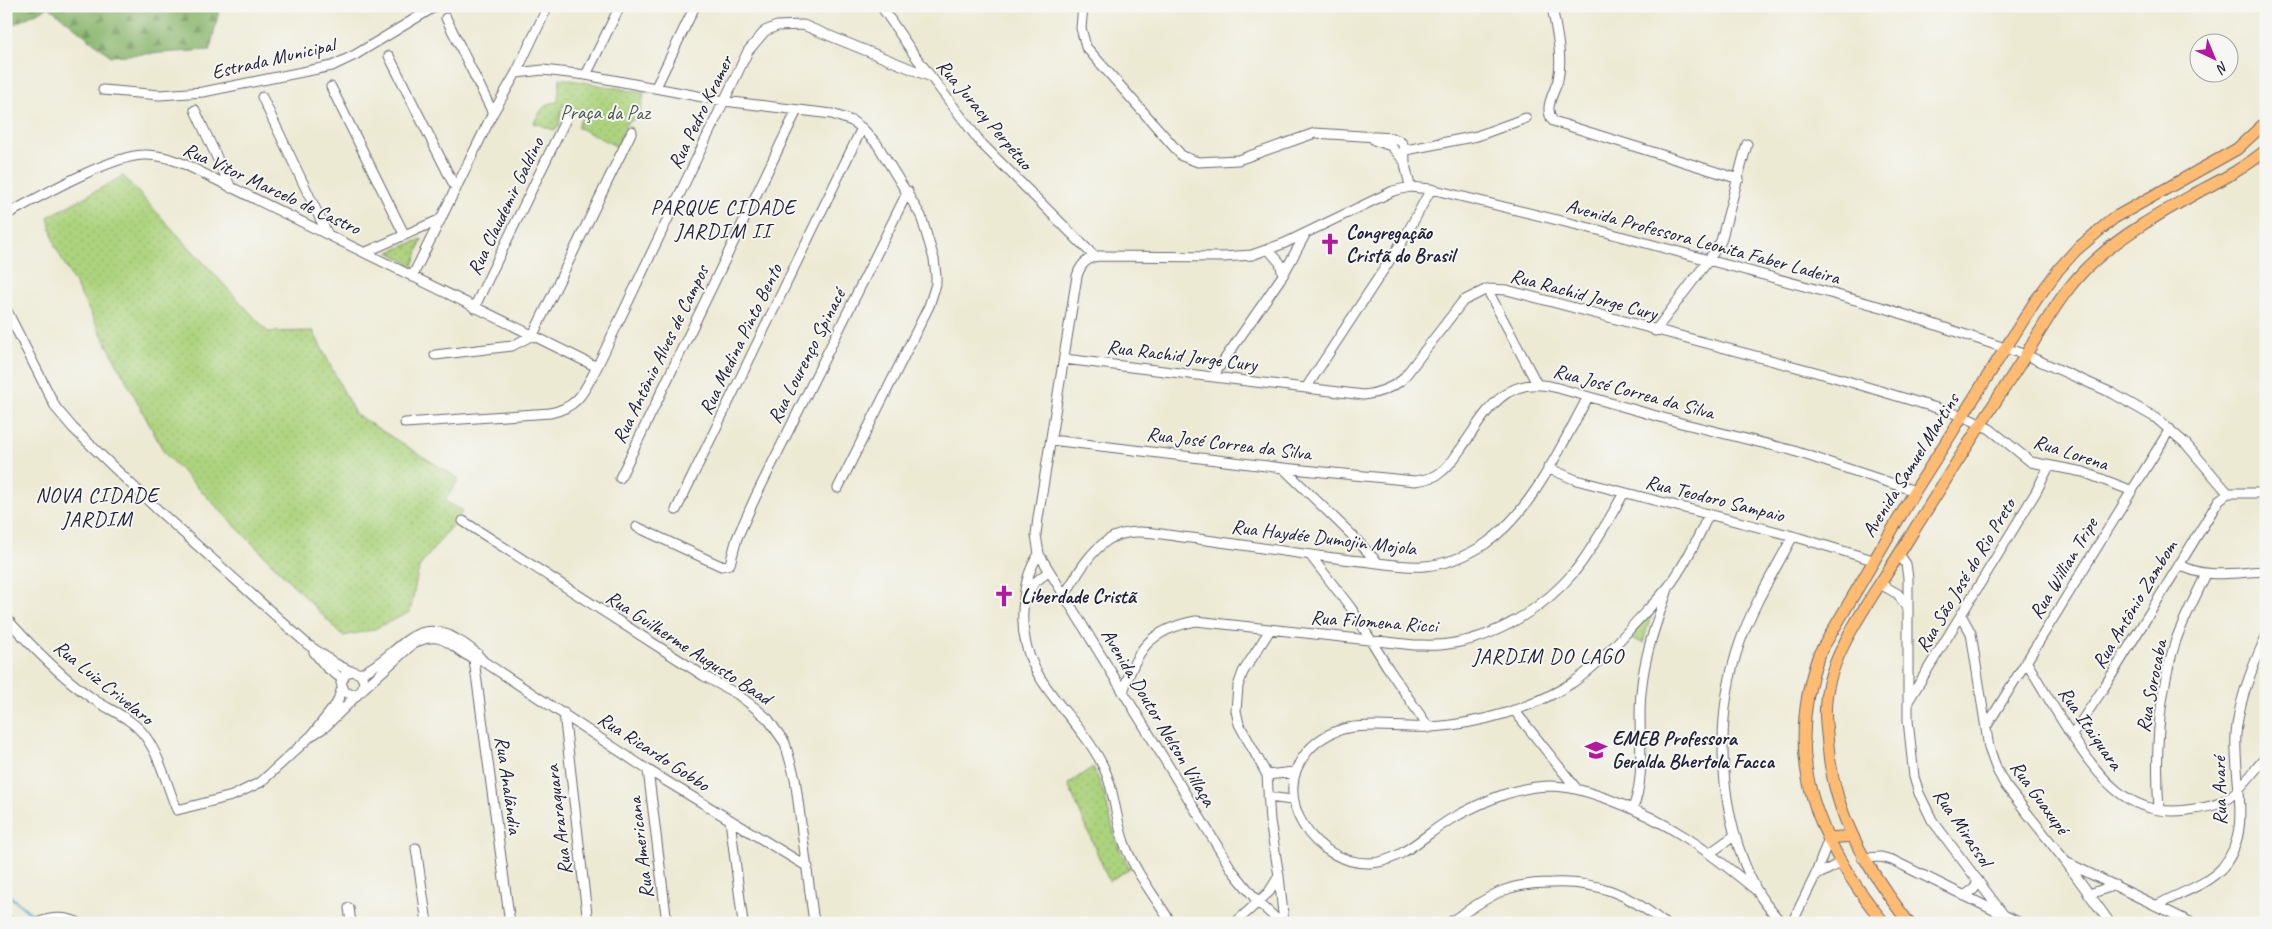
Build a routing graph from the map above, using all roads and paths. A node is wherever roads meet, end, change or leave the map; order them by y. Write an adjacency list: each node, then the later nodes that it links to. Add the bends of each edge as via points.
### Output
1 (436, 6): 15 (street, Estrada Municipal, via 332,66 203,92 160,95)
2 (548, 6): 10 (street)
3 (620, 6): 11 (street)
4 (695, 6): 14 (street)
5 (882, 6): 12 (street, Rua Juracy Perpétuo)
6 (1083, 6): 26 (street, via 1081,28 1086,47 1175,150 1190,160 1238,160 1315,133)
7 (1552, 6): 33 (street, via 1561,60 1549,104 1549,114 1556,122)
8 (446, 18): 20 (street)
9 (389, 56): 36 (street)
10 (516, 73): 11 (street, via 542,70); 20 (street)
11 (586, 75): 14 (street)
12 (931, 77): 17 (street, Rua Pedro Kramer, via 791,24 765,31 756,40); 48 (street, Rua Juracy Perpétuo, via 981,143)
13 (331, 87): 45 (street)
14 (656, 87): 17 (street)
15 (103, 90)
16 (262, 96): 43 (street)
17 (724, 101): 19 (street); 61 (street, Rua Pedro Kramer)
18 (195, 110): 35 (street)
19 (797, 110): 24 (street, via 832,114); 74 (street, Rua Antônio Alves de Campos)
20 (493, 113): 36 (street)
21 (1526, 118): 28 (street, via 1477,136)
22 (566, 119): 53 (street, Rua Claudemir Galdino)
23 (2266, 122): 30 (main road, Avenida Samuel Martins, via 2237,149)
24 (862, 128): 38 (street, via 877,144); 81 (street, Rua Medina Pinto Bento)
25 (632, 131): 56 (street)
26 (1359, 135): 28 (street, via 1398,139); 31 (street, via 1388,144)
27 (1747, 144): 33 (street)
28 (1406, 150): 31 (street)
29 (2266, 150): 32 (main road, Avenida Samuel Martins)
30 (2224, 156): 32 (main road, via 2219,170); 57 (main road, Avenida Samuel Martins, via 2114,218 2093,234 2044,288)
31 (1405, 162): 34 (street)
32 (2223, 178): 58 (main road, Avenida Samuel Martins, via 2130,231 2092,262 2060,298)
33 (1739, 179): 49 (street, via 1721,242)
34 (1410, 187): 37 (street, Avenida Professora Leonita Faber Ladeira); 44 (street, Avenida Professora Leonita Faber Ladeira, via 1379,197)
35 (231, 188): 39 (street, Rua Vitor Marcelo de Castro, via 184,164 157,156 127,157 104,165); 43 (street, Rua Vitor Marcelo de Castro)
36 (456, 189): 42 (street)
37 (1431, 189): 49 (street, Avenida Professora Leonita Faber Ladeira); 64 (street, via 1405,237)
38 (908, 191): 75 (street, via 922,216 934,259 936,284 929,306); 84 (street, Rua Lourenço Spinacé, via 754,498 732,562 721,566)
39 (21, 207): 40 (street); 41 (street, Rua Vitor Marcelo de Castro)
40 (6, 209)
41 (6, 216)
42 (441, 219): 45 (street, Rua Vitor Marcelo de Castro); 51 (street)
43 (327, 233): 47 (street, Rua Vitor Marcelo de Castro)
44 (1306, 233): 46 (street, Avenida Professora Leonita Faber Ladeira); 50 (street)
45 (404, 234): 47 (street, Rua Vitor Marcelo de Castro)
46 (1268, 249): 48 (street, Avenida Professora Leonita Faber Ladeira, via 1223,257); 50 (street, via 1280,262)
47 (366, 252): 51 (street, Rua Vitor Marcelo de Castro)
48 (1094, 256): 60 (street, Avenida Doutor Nelson Villaça, via 1079,271)
49 (1708, 261): 55 (street); 57 (street, Avenida Professora Leonita Faber Ladeira, via 1884,308)
50 (1283, 275): 62 (street)
51 (412, 277): 53 (street, Rua Vitor Marcelo de Castro)
52 (1487, 290): 55 (street, Rua Rachid Jorge Cury, via 1518,292); 63 (street); 64 (street, Rua Rachid Jorge Cury, via 1472,295 1457,307 1413,368 1390,388 1364,395)
53 (474, 308): 56 (street, Rua Vitor Marcelo de Castro)
54 (6, 309): 108 (street, via 56,408 73,428 159,511)
55 (1655, 331): 66 (street, Rua Rachid Jorge Cury, via 1834,377)
56 (533, 335): 59 (street, via 512,346); 61 (street, Rua Vitor Marcelo de Castro)
57 (2006, 348): 58 (street, Avenida Professora Leonita Faber Ladeira); 66 (main road, Avenida Samuel Martins)
58 (2026, 355): 68 (main road, Avenida Samuel Martins); 69 (street, Avenida Professora Leonita Faber Ladeira, via 2112,394)
59 (436, 356)
60 (1064, 359): 62 (street, Rua Rachid Jorge Cury); 70 (street, Avenida Doutor Nelson Villaça)
61 (597, 367): 67 (street, Rua Pedro Kramer, via 583,393 562,411)
62 (1213, 376): 64 (street, Rua Rachid Jorge Cury)
63 (1537, 384): 65 (street, Rua José Correa da Silva); 72 (street, Rua José Correa da Silva, via 1516,387 1498,399 1449,465 1427,480 1400,481)
64 (1306, 388)
65 (1588, 397): 73 (street, Rua Haydée Dumojin Mojola); 77 (street, Rua José Correa da Silva, via 1809,455)
66 (1963, 416): 68 (street, Rua Rachid Jorge Cury); 77 (main road, Avenida Samuel Martins)
67 (404, 423)
68 (1980, 424): 71 (street, Rua Lorena, via 2026,458); 88 (main road, Avenida Samuel Martins)
69 (2170, 429): 76 (street, Rua Willian Tripe); 80 (street, Avenida Professora Leonita Faber Ladeira)
70 (1051, 440): 72 (street, Rua José Correa da Silva); 87 (street, Avenida Doutor Nelson Villaça, via 1036,535)
71 (2049, 466): 76 (street, Rua Lorena, via 2083,472); 102 (street, Rua São José do Rio Preto)
72 (1283, 468): 91 (street)
73 (1548, 468): 78 (street, Rua Teodoro Sampaio, via 1576,480); 91 (street, Rua Haydée Dumojin Mojola, via 1501,532 1466,554 1423,566)
74 (620, 478)
75 (838, 488)
76 (2130, 490): 110 (street, Rua Willian Tripe)
77 (1915, 491): 86 (main road, Avenida Samuel Martins)
78 (1624, 493): 82 (street, Rua Teodoro Sampaio); 107 (street, Rua Filomena Ricci, via 1576,570 1558,590 1518,619 1471,639 1447,644)
79 (2266, 493): 80 (street)
80 (2228, 494): 92 (street, Rua Antônio Zambom, via 2211,510)
81 (676, 510)
82 (1709, 514): 85 (street, Rua Teodoro Sampaio); 98 (street)
83 (464, 521): 142 (street, Rua Guilherme Augusto Baad, via 737,694 768,719 791,757)
84 (637, 527)
85 (1793, 536): 90 (street, Rua Teodoro Sampaio); 134 (street, via 1748,624 1730,681 1725,713 1724,775)
86 (1881, 548): 88 (main road); 90 (main road, Avenida Samuel Martins)
87 (1039, 554): 94 (street, Avenida Doutor Nelson Villaça); 100 (street, via 1027,574)
88 (1899, 554): 97 (main road, Avenida Samuel Martins); 101 (street, Rua Mirassol, via 1907,570)
89 (1310, 555): 91 (street, Rua Haydée Dumojin Mojola); 99 (street, Rua Haydée Dumojin Mojola, via 1204,539 1130,533 1108,540 1097,548); 107 (street, via 1351,608)
90 (1873, 560): 96 (main road, Avenida Samuel Martins)
91 (1377, 562)
92 (2179, 564): 95 (street); 121 (street, Rua Antônio Zambom)
93 (2266, 571): 95 (street)
94 (1048, 572): 99 (street, Avenida Doutor Nelson Villaça); 100 (street, via 1034,583)
95 (2206, 574): 132 (street, Rua Sorocaba, via 2168,669 2157,742)
96 (1864, 575): 97 (main road); 136 (main road, Avenida Samuel Martins, via 1819,654 1804,718 1806,773 1812,801)
97 (1880, 584): 101 (street, via 1898,594); 135 (main road, Avenida Samuel Martins, via 1836,663 1826,699 1830,769 1842,814)
98 (1670, 585): 117 (street, via 1595,665 1572,683); 131 (street, via 1644,667 1639,718 1640,786)
99 (1064, 596): 115 (street, Avenida Doutor Nelson Villaça)
100 (1023, 604): 165 (street, via 1025,643 1036,674 1103,765 1128,853)
101 (1907, 608): 116 (street, Rua Mirassol)
102 (1961, 615): 116 (street, Rua São José do Rio Preto); 119 (street, Rua Guaxupé, via 1971,632)
103 (6, 618): 122 (street, Rua Luiz Crivelaro, via 48,662 144,735 154,750 177,810 248,789 272,773)
104 (1270, 630): 107 (street, Rua Filomena Ricci); 115 (street, Rua Filomena Ricci, via 1196,621 1174,625 1155,636 1142,649); 126 (street, via 1243,672 1236,698 1239,724)
105 (420, 636): 109 (street, Rua Ricardo Gobbo, via 439,630); 112 (street, via 403,643 376,667); 114 (street)
106 (2266, 637): 128 (street, Rua Avaré, via 2249,682 2236,734)
107 (1372, 642): 120 (street)
108 (307, 644): 111 (street); 113 (street)
109 (478, 658): 118 (street, Rua Ricardo Gobbo); 160 (street, Rua Analândia)
110 (2026, 662): 119 (street, Rua Willian Tripe); 121 (street, Rua Itaiquara)
111 (350, 672): 112 (street); 113 (street)
112 (360, 674): 114 (street, via 364,681)
113 (342, 683): 114 (street, via 349,694); 122 (street, via 337,703)
114 (360, 691): 122 (street, via 325,728)
115 (1122, 692): 150 (street, Avenida Doutor Nelson Villaça, via 1232,870)
116 (1909, 700): 145 (street, Rua Mirassol, via 1911,761 1918,793 1932,820)
117 (1514, 710): 120 (street); 127 (street)
118 (564, 714): 124 (street, Rua Ricardo Gobbo); 161 (street, Rua Araraquara)
119 (1986, 727): 141 (street, Rua Guaxupé, via 1992,755 2006,785)
120 (1429, 728): 125 (street, via 1368,725 1337,729 1307,751)
121 (2072, 735): 132 (street, Rua Itaiquara, via 2092,765 2114,789 2133,802)
122 (312, 736)
123 (2266, 757): 128 (street, Rua Itaiquara)
124 (648, 770): 133 (street, Rua Ricardo Gobbo); 162 (street, Rua Americana)
125 (1294, 772): 126 (street); 130 (street)
126 (1267, 775): 129 (street)
127 (1576, 788): 130 (street, via 1534,788 1491,799 1448,821 1393,858 1368,864 1341,857 1322,845 1301,821); 131 (street)
128 (2238, 788): 132 (street, Rua Itaiquara, via 2227,799 2209,807); 151 (street, Rua Avaré, via 2240,821 2230,857 2210,879)
129 (1268, 797): 130 (street); 143 (street)
130 (1292, 800)
131 (1633, 808): 138 (street, via 1667,824)
132 (2158, 810)
133 (730, 820): 142 (street, Rua Ricardo Gobbo); 163 (street)
134 (1734, 836): 138 (street); 147 (street)
135 (1852, 836): 136 (main road); 139 (main road, Avenida Samuel Martins)
136 (1829, 838): 140 (main road, Avenida Samuel Martins); 144 (street)
137 (416, 848): 159 (street)
138 (1710, 853): 147 (street)
139 (1862, 858): 140 (main road); 149 (street, via 1892,860); 173 (main road, Avenida Samuel Martins)
140 (1842, 862): 144 (street); 172 (main road, Avenida Samuel Martins)
141 (2066, 862): 146 (street, Rua Guaxupé); 148 (street)
142 (808, 866): 164 (street, Rua Guilherme Augusto Baad)
143 (1279, 876): 150 (street); 167 (street)
144 (1815, 876): 171 (street)
145 (1978, 880): 149 (street, via 1974,889); 153 (street, Rua Mirassol)
146 (2115, 885): 148 (street); 151 (street, Rua Guaxupé)
147 (1757, 891): 170 (street)
148 (2090, 894): 175 (street)
149 (1964, 896): 153 (street)
150 (1258, 902): 166 (street); 167 (street, Avenida Doutor Nelson Villaça)
151 (2156, 906): 176 (street, Rua Guaxupé)
152 (349, 908): 158 (street)
153 (2003, 914): 174 (street)
154 (6, 919): 155 (street)
155 (10, 923)
156 (37, 923): 157 (street, via 60,918)
157 (79, 923)
158 (351, 923)
159 (427, 923)
160 (510, 923)
161 (588, 923)
162 (667, 923)
163 (743, 923)
164 (814, 923)
165 (1171, 923)
166 (1235, 923)
167 (1282, 923)
168 (1449, 923): 169 (street, via 1502,891 1532,883 1575,882 1612,891)
169 (1664, 923)
170 (1781, 923)
171 (1792, 923)
172 (1884, 923)
173 (1909, 923)
174 (2020, 923)
175 (2110, 923)
176 (2192, 923)

